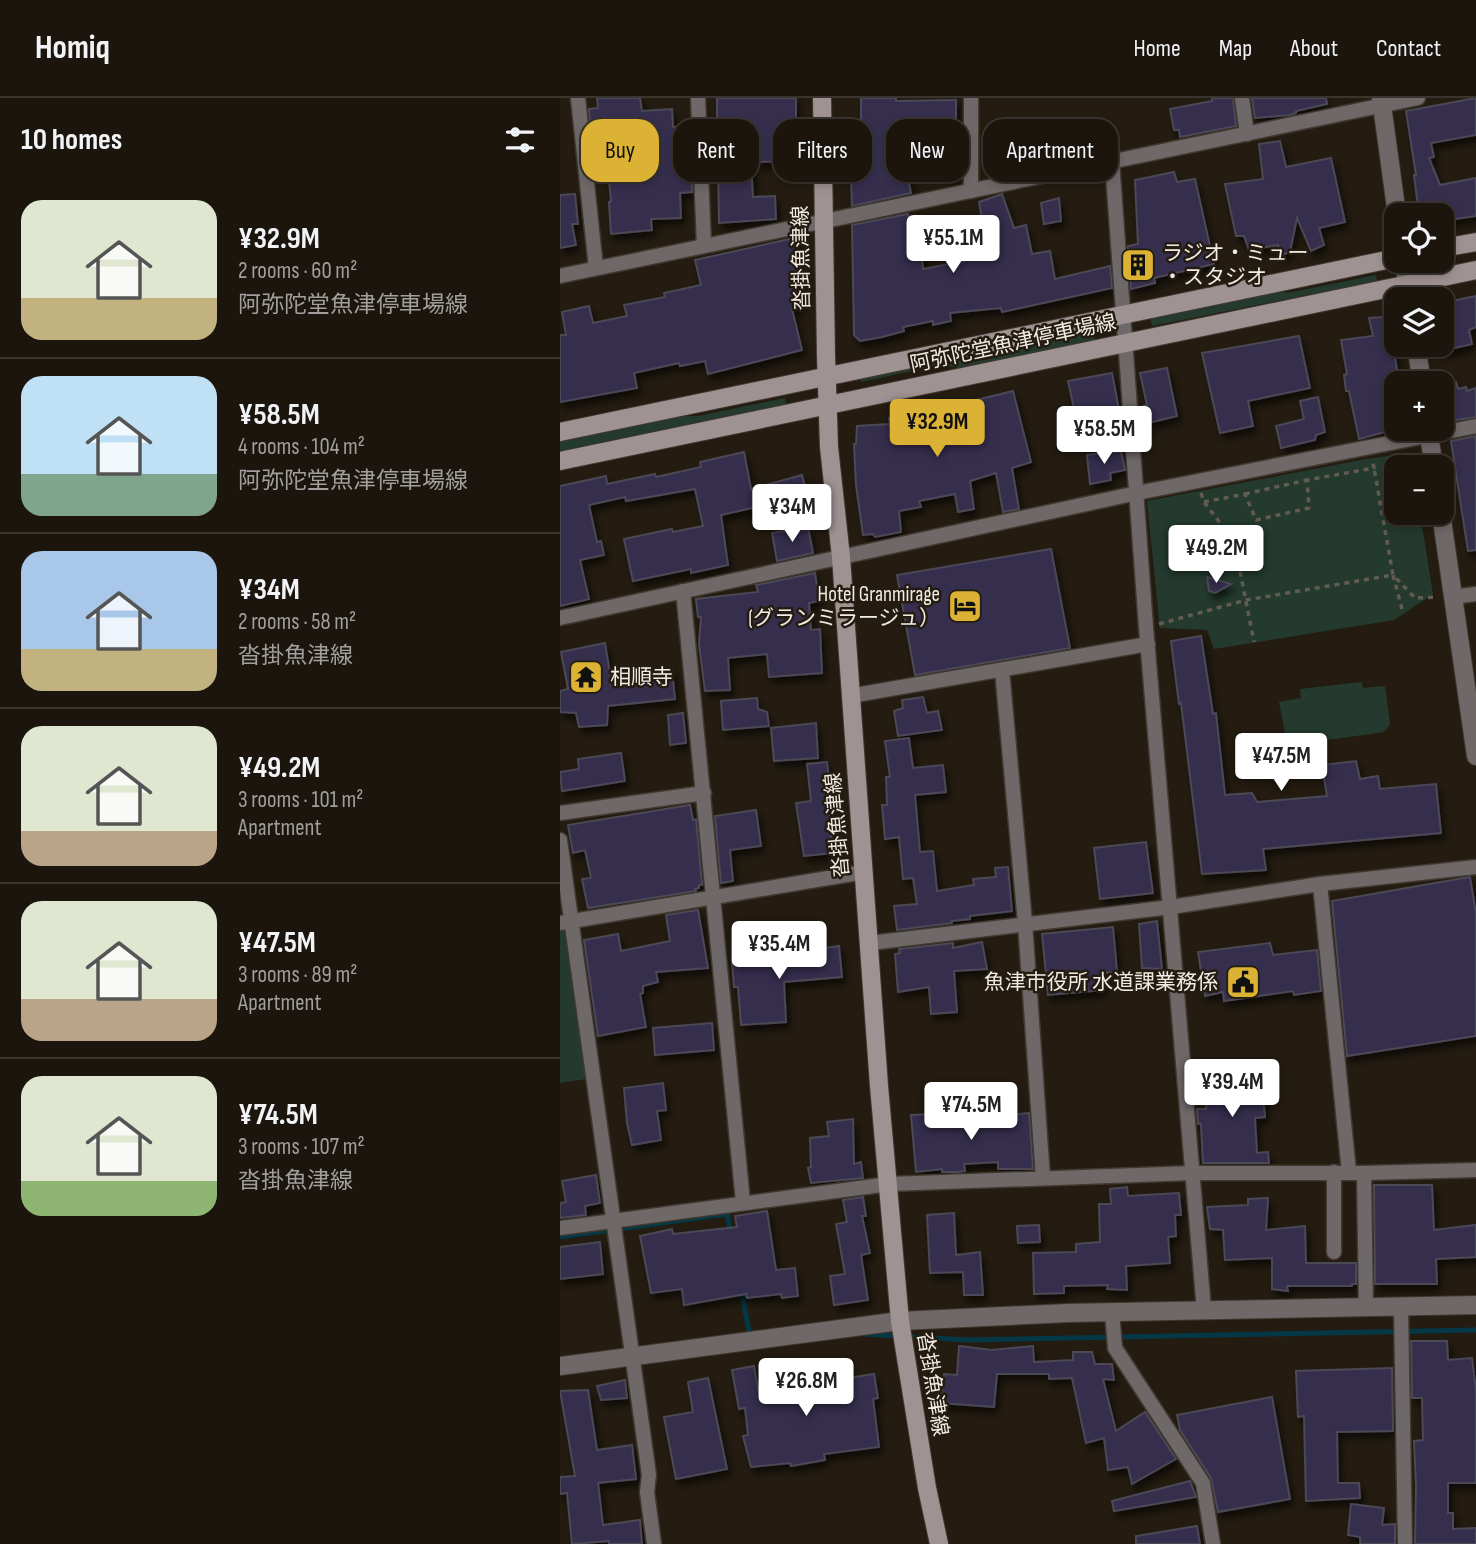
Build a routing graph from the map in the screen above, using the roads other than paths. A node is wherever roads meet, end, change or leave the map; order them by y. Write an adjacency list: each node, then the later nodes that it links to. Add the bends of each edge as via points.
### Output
1 (578, 98): 19 (street)
2 (698, 98): 16 (street)
3 (822, 98): 14 (main road, 沓掛魚津線)
4 (971, 98): 12 (street)
5 (1242, 98): 8 (street)
6 (1419, 98): 7 (street)
7 (1382, 102): 8 (street); 13 (street)
8 (1247, 134): 9 (street)
9 (1118, 160)
10 (1013, 182): 12 (street)
11 (1113, 182): 24 (street)
12 (971, 191): 14 (street)
13 (1395, 203)
14 (823, 221): 16 (street); 26 (main road, 沓掛魚津線)
15 (1476, 242): 17 (main road)
16 (704, 246): 19 (street)
17 (1454, 246)
18 (1384, 261): 24 (main road, 阿弥陀堂魚津停車場線)
19 (596, 268): 21 (street)
20 (1476, 270): 22 (main road, 阿弥陀堂魚津停車場線)
21 (560, 276)
22 (1423, 287)
23 (1384, 296): 25 (main road, 阿弥陀堂魚津停車場線)
24 (1122, 316): 25 (street); 26 (main road, 阿弥陀堂魚津停車場線)
25 (1124, 344): 27 (main road, 阿弥陀堂魚津停車場線); 33 (street)
26 (827, 378): 27 (main road, 沓掛魚津線); 30 (main road, 阿弥陀堂魚津停車場線)
27 (828, 405): 32 (main road, 阿弥陀堂魚津停車場線); 35 (main road, 沓掛魚津線)
28 (1476, 426): 29 (street)
29 (1454, 429)
30 (560, 432)
31 (1395, 441): 33 (street)
32 (560, 461)
33 (1137, 494): 35 (street); 40 (street)
34 (1443, 525): 38 (street)
35 (841, 557): 36 (street); 42 (main road, 沓掛魚津線)
36 (683, 591): 39 (street); 44 (street)
37 (1476, 594): 38 (street)
38 (1453, 597): 43 (street)
39 (560, 618)
40 (1148, 644): 41 (street); 51 (street)
41 (1002, 670): 42 (street); 53 (street)
42 (850, 696): 48 (main road, 沓掛魚津線)
43 (1476, 756)
44 (704, 793): 45 (street); 50 (street)
45 (560, 813)
46 (560, 840): 52 (street)
47 (1476, 867): 49 (street)
48 (864, 872): 50 (street); 54 (main road, 沓掛魚津線)
49 (1320, 884): 51 (street); 57 (street)
50 (715, 897): 52 (street); 60 (street)
51 (1171, 907): 53 (street); 56 (street)
52 (566, 922): 61 (street)
53 (1025, 923): 54 (street); 58 (street)
54 (870, 943): 59 (main road, 沓掛魚津線)
55 (1476, 1170): 57 (street)
56 (1192, 1173): 57 (street); 58 (street); 67 (street)
57 (1349, 1173): 63 (street); 65 (street)
58 (1042, 1178): 59 (street)
59 (889, 1184): 60 (street); 69 (main road, 沓掛魚津線)
60 (743, 1202): 61 (street)
61 (614, 1221): 62 (street); 70 (street)
62 (560, 1228)
63 (1334, 1252)
64 (1476, 1306): 66 (street)
65 (1366, 1307): 66 (street); 67 (street)
66 (1401, 1307): 75 (street)
67 (1204, 1310): 68 (street)
68 (1112, 1312): 69 (street); 74 (street, via 1115,1348 1203,1483)
69 (900, 1321): 70 (street); 73 (main road, 沓掛魚津線)
70 (634, 1356): 71 (street); 72 (street)
71 (560, 1366)
72 (654, 1544)
73 (939, 1544)
74 (1213, 1544)
75 (1405, 1544)

